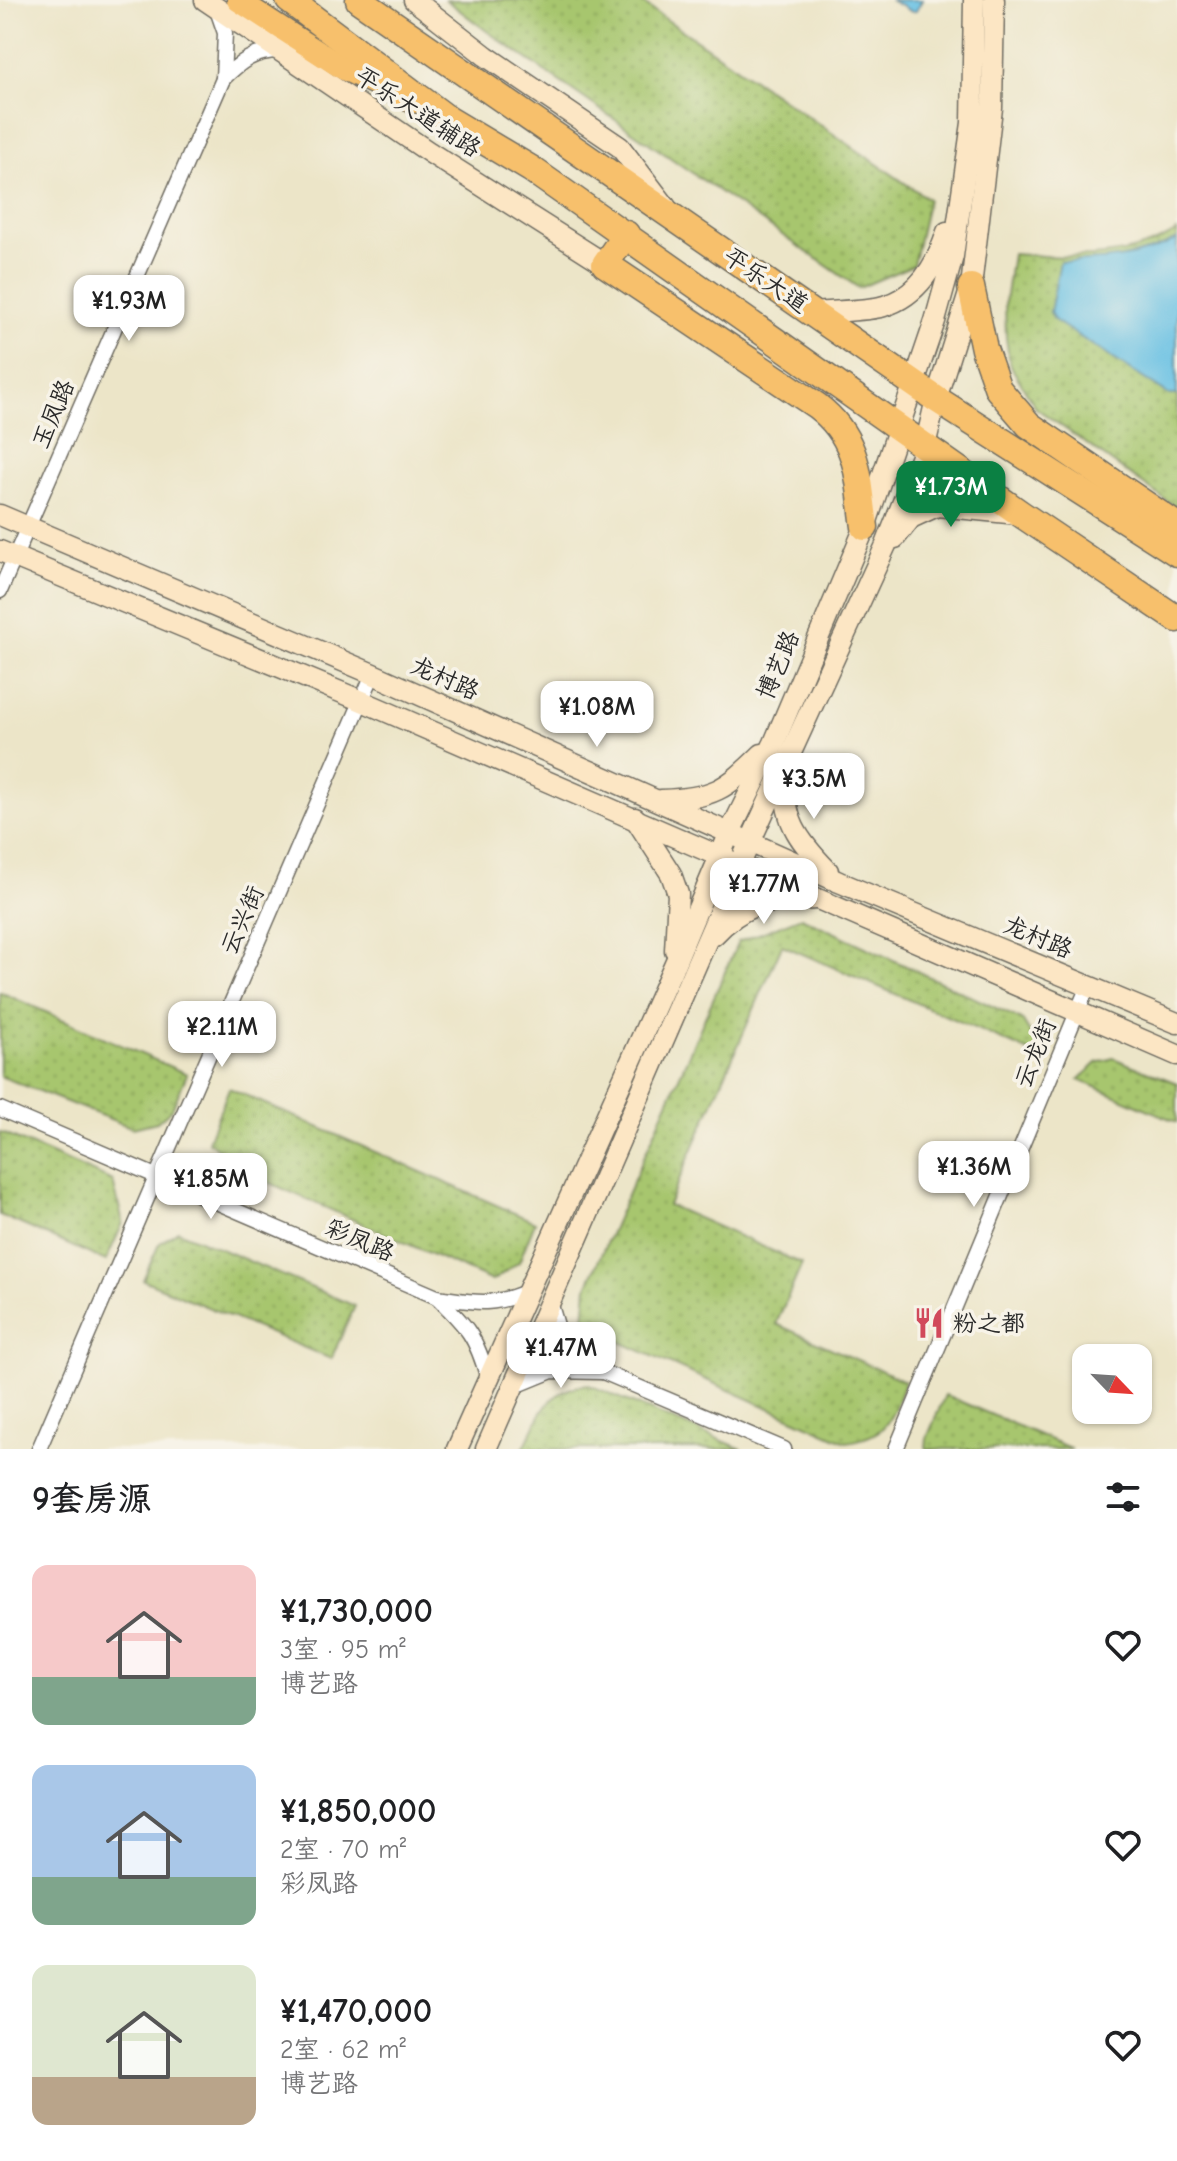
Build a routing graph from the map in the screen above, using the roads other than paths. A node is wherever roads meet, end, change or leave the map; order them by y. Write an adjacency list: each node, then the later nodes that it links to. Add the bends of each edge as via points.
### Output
1 (238, 0): 12 (main road, via 344,69)
2 (289, 0): 12 (highway)
3 (359, 0): 9 (highway, 平乐大道)
4 (373, 0): 9 (main road)
5 (414, 0): 14 (main road, via 620,147)
6 (974, 0): 13 (main road, 博艺路, via 972,123)
7 (994, 0): 17 (main road, 博艺路, via 992,108)
8 (210, 3): 10 (main road, 平乐大道辅路); 11 (street, via 225,33)
9 (431, 49): 14 (highway, 平乐大道)
10 (279, 51): 11 (street, via 257,53); 16 (main road, 平乐大道辅路)
11 (223, 79): 25 (street, 玉凤路)
12 (449, 120): 15 (highway)
13 (964, 178): 18 (main road, via 941,253 906,297 881,308); 19 (main road, 博艺路)
14 (675, 219): 18 (highway, 平乐大道)
15 (626, 234): 16 (highway); 20 (highway)
16 (605, 264): 26 (highway, via 830,416 844,432 855,460)
17 (971, 287): 19 (main road, 博艺路); 24 (highway, via 998,389 1029,425)
18 (814, 313): 19 (highway, 平乐大道)
19 (926, 390): 20 (main road, 博艺路); 21 (main road, 博艺路); 28 (highway, 平乐大道)
20 (900, 428): 21 (highway); 26 (main road, 博艺路)
21 (925, 446): 22 (highway); 27 (main road, 博艺路)
22 (1021, 514): 27 (main road, via 937,506 911,518); 31 (highway)
23 (0, 515): 25 (main road, 龙村路)
24 (1177, 526)
25 (28, 527): 29 (street, 玉凤路); 32 (main road, 龙村路)
26 (865, 527): 34 (main road, 博艺路)
27 (882, 553): 35 (main road, 博艺路)
28 (1177, 553)
29 (7, 554): 30 (street, 玉凤路); 33 (main road)
30 (0, 591)
31 (1177, 619)
32 (373, 674): 33 (street, 云兴街); 36 (main road, 龙村路)
33 (362, 701): 37 (main road); 51 (street, 云兴街)
34 (774, 743): 36 (main road, via 720,791); 38 (main road, 博艺路)
35 (787, 759): 39 (main road, 博艺路); 42 (main road, via 784,793 795,834)
36 (657, 800): 38 (main road, 龙村路)
37 (635, 818): 40 (main road); 45 (main road, via 678,894)
38 (730, 832): 39 (main road, 龙村路); 40 (main road, 博艺路)
39 (751, 841): 41 (main road, 博艺路); 42 (main road, 龙村路)
40 (720, 856): 41 (main road); 45 (main road, 博艺路)
41 (740, 864): 43 (main road); 44 (main road, 博艺路)
42 (839, 882): 46 (main road, 龙村路)
43 (817, 898): 44 (main road, via 752,906 732,916); 47 (main road)
44 (706, 943): 54 (main road, 博艺路)
45 (675, 963): 52 (main road, 博艺路)
46 (1088, 986): 47 (street, 云龙街); 48 (main road, 龙村路)
47 (1076, 1011): 49 (main road); 62 (street, 云龙街)
48 (1177, 1023)
49 (1177, 1055)
50 (0, 1109): 51 (street, 彩凤路)
51 (155, 1176): 53 (street, 彩凤路); 58 (street, 云兴街)
52 (526, 1292): 53 (street, 彩凤路, via 503,1302); 56 (main road, 博艺路)
53 (437, 1297): 56 (street, 彩凤路, via 478,1344)
54 (550, 1302): 55 (street, via 558,1329 570,1345); 57 (main road, 博艺路)
55 (603, 1372): 57 (street, via 552,1371); 61 (street)
56 (488, 1379): 59 (main road, 博艺路)
57 (513, 1387): 60 (main road, 博艺路)
58 (39, 1449)
59 (457, 1449)
60 (486, 1449)
61 (784, 1449)
62 (896, 1449)

